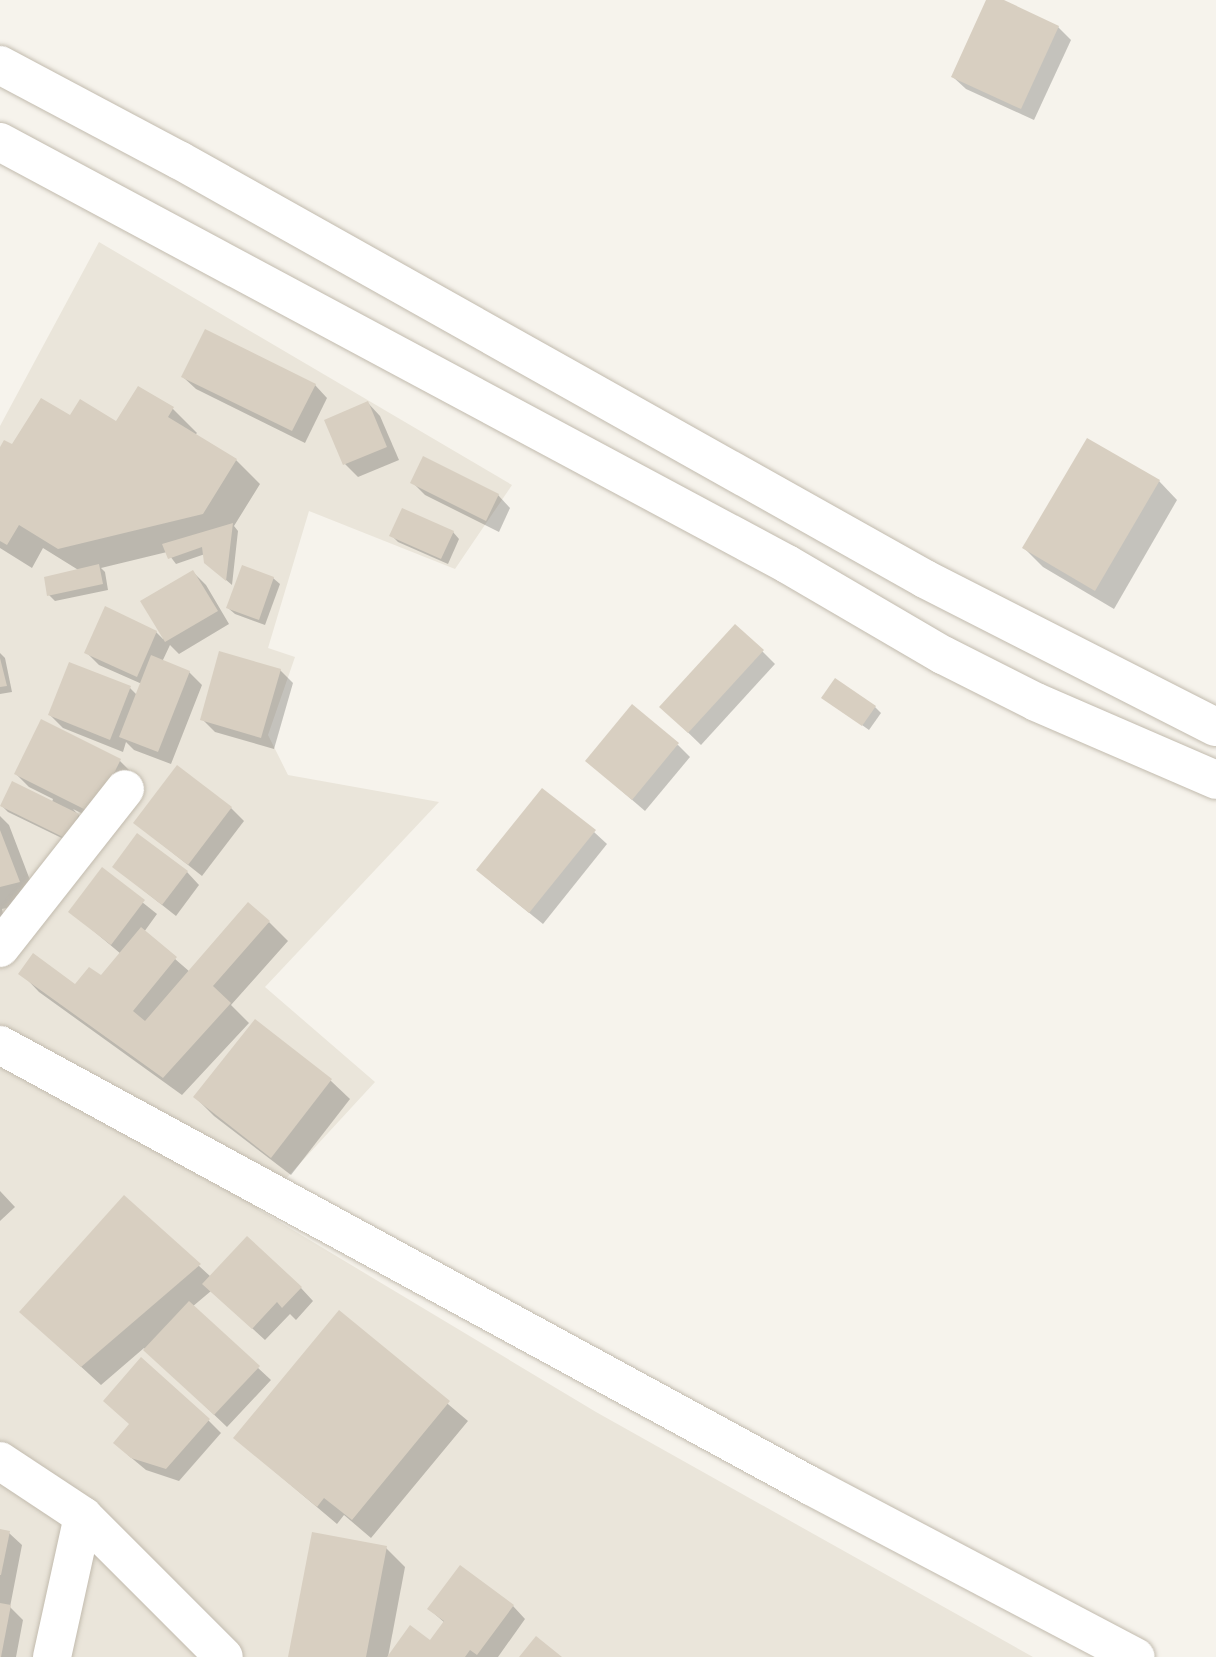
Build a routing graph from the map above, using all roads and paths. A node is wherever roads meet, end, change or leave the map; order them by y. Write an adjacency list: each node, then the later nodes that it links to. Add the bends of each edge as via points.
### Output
1 (0, 65): 3 (street, via 179,160 925,579)
2 (0, 142): 4 (street, via 787,565 943,655 1037,702)
3 (1216, 727)
4 (1216, 780)
5 (125, 789): 6 (street)
6 (0, 948)
7 (0, 1045): 12 (street, via 798,1480)
8 (0, 1461): 9 (street)
9 (83, 1516): 10 (street); 11 (street)
10 (52, 1657)
11 (224, 1657)
12 (1136, 1657)

